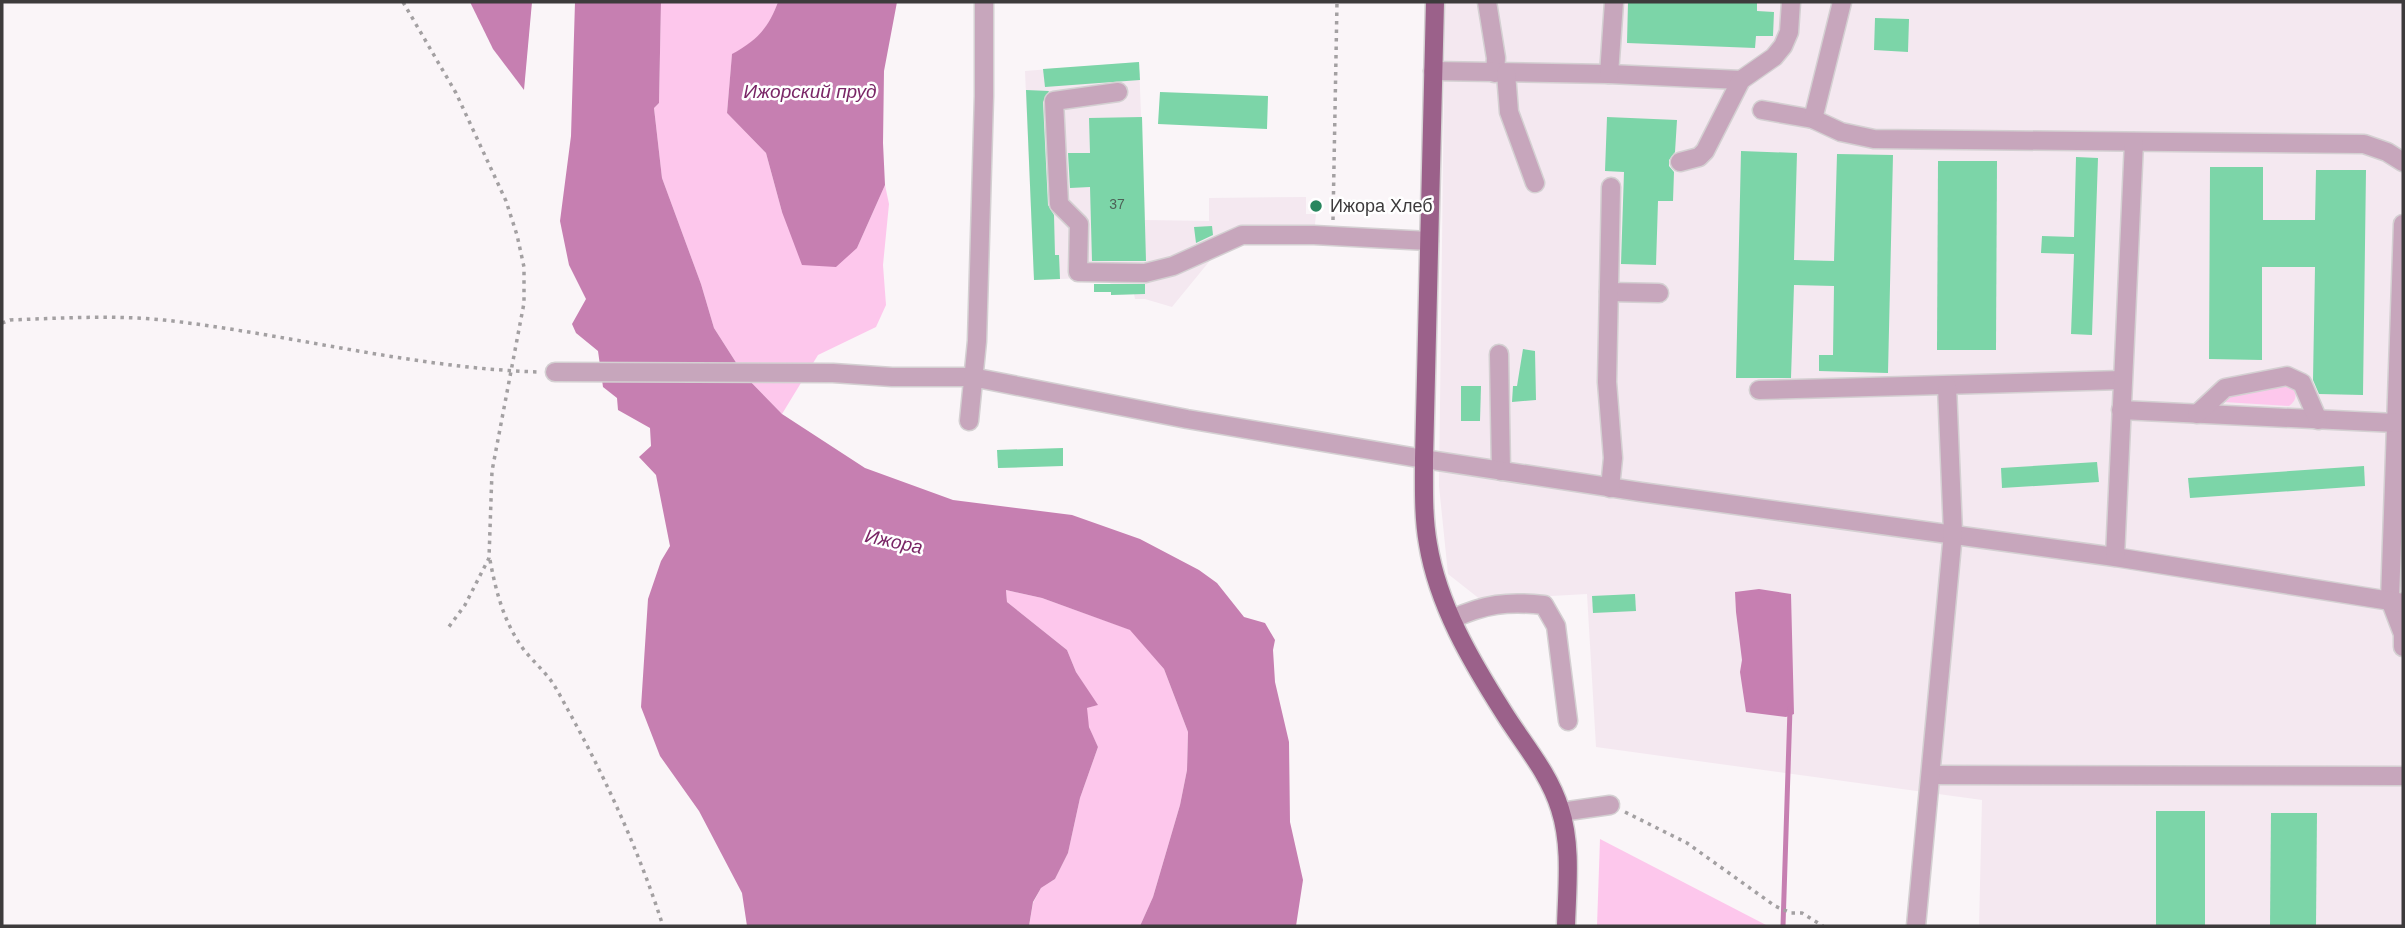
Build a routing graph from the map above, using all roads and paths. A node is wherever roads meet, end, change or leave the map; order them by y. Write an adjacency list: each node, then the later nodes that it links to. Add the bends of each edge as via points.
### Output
1 (403, 2): 28 (path, via 456,93 517,234 524,267 524,303)
2 (984, 2): 30 (street, via 977,341)
3 (1337, 2): 22 (path)
4 (1435, 2): 9 (main road)
5 (1487, 2): 10 (street)
6 (1614, 2): 11 (street)
7 (1791, 2): 12 (street, via 1783,46)
8 (1842, 2): 15 (street)
9 (1433, 71): 10 (street); 23 (main road)
10 (1501, 73): 11 (street); 19 (street, via 1509,112)
11 (1609, 74): 12 (street)
12 (1741, 80): 18 (street, via 1705,151)
13 (1118, 92): 22 (street, via 1054,101 1059,204 1079,224 1078,272 1145,273 1173,266 1242,235)
14 (1762, 110): 15 (street)
15 (1813, 119): 16 (street, via 1841,132 1874,139)
16 (2134, 142): 17 (street, via 2364,144); 31 (street)
17 (2403, 162)
18 (1680, 163)
19 (1535, 183)
20 (1611, 187): 24 (street)
21 (2403, 223): 38 (street)
22 (1333, 236): 23 (street)
23 (1429, 241): 39 (main road)
24 (1609, 292): 25 (street); 41 (street)
25 (1659, 293)
26 (2, 323): 28 (path, via 82,317 164,320)
27 (1499, 354): 40 (street, via 1506,446)
28 (512, 371): 29 (path); 44 (path, via 492,471)
29 (555, 372): 30 (street)
30 (972, 377): 37 (street); 39 (street)
31 (2122, 380): 32 (street); 34 (street)
32 (1947, 386): 33 (street); 42 (street)
33 (1759, 390)
34 (2121, 411): 35 (street); 43 (street)
35 (2197, 414): 36 (street); 36 (street, via 2225,388 2287,376 2302,383)
36 (2318, 420): 38 (street)
37 (969, 421)
38 (2396, 423): 45 (street)
39 (1424, 459): 40 (street); 46 (main road, via 1427,541 1436,581)
40 (1501, 471): 41 (street)
41 (1610, 488): 42 (street)
42 (1953, 533): 43 (street); 51 (street)
43 (2115, 557): 45 (street)
44 (489, 558): 47 (path); 54 (path, via 496,596 509,624 569,713 624,822)
45 (2397, 601): 48 (street)
46 (1452, 619): 49 (street, via 1491,604 1544,605 1556,626); 53 (main road, via 1489,690 1553,789)
47 (448, 628)
48 (2403, 647)
49 (1568, 721)
50 (2403, 776): 51 (street)
51 (1931, 783): 57 (street)
52 (1610, 805): 53 (street); 56 (path, via 1687,843 1775,906 1802,913)
53 (1561, 812): 55 (main road)
54 (663, 926)
55 (1566, 926)
56 (1823, 926)
57 (1916, 926)

